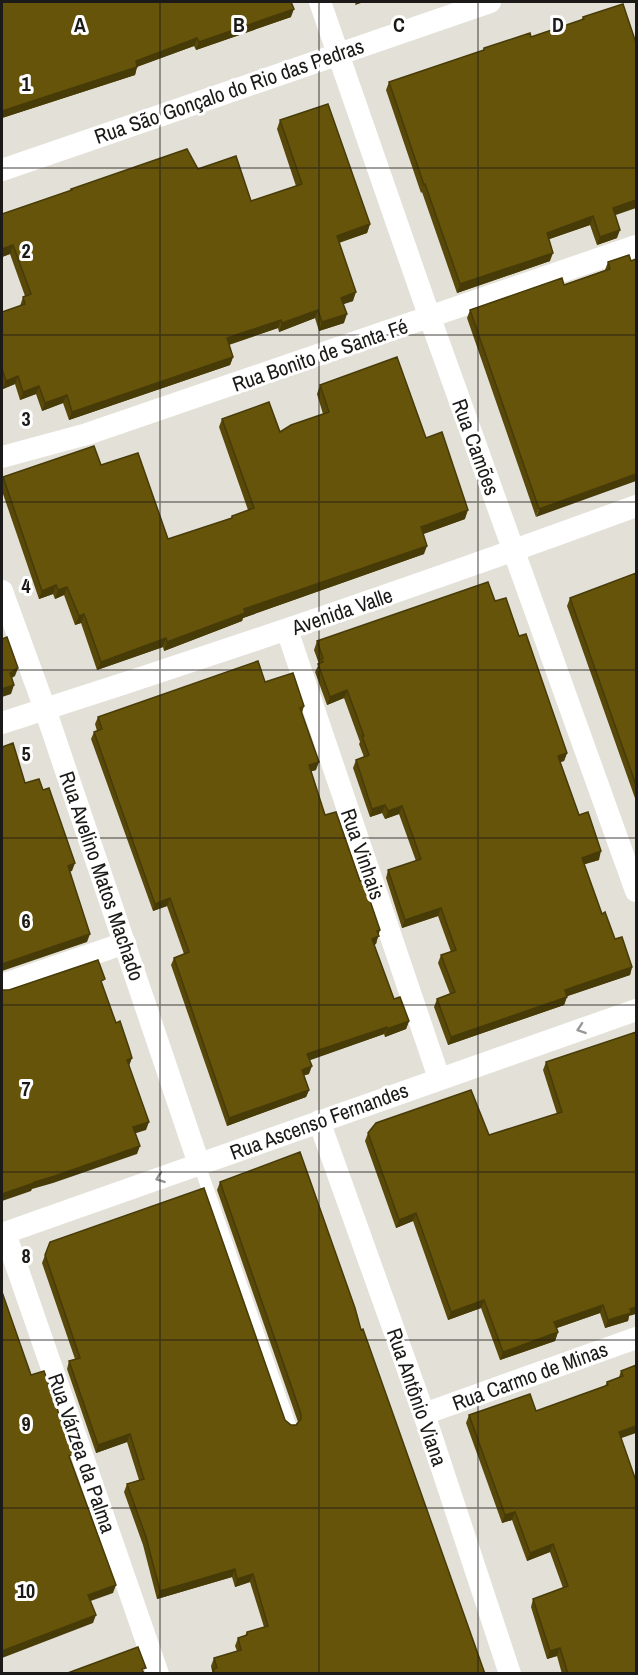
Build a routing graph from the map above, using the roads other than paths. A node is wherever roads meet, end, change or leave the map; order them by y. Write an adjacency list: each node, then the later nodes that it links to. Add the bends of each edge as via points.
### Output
1 (320, 2): 3 (street, Rua Camões)
2 (490, 2): 3 (street, Rua São Gonçalo do Rio das Pedras)
3 (339, 53): 4 (street, Rua São Gonçalo do Rio das Pedras); 6 (street, Rua Camões)
4 (2, 170)
5 (636, 246): 6 (street, Rua Bonito de Santa Fé)
6 (430, 318): 7 (street, Rua Bonito de Santa Fé, via 87,434); 9 (street, Rua Camões)
7 (2, 457)
8 (636, 506): 9 (street, Avenida Valle)
9 (513, 551): 11 (street, Avenida Valle); 14 (street, Rua Camões)
10 (2, 591): 12 (street, Rua Avelino Matos Machado)
11 (287, 630): 12 (street, Avenida Valle); 18 (street, Rua Vinhais)
12 (45, 709): 13 (street, Avenida Valle); 15 (street, Rua Avelino Matos Machado)
13 (2, 723)
14 (636, 891)
15 (125, 943): 16 (street); 20 (street, Rua Avelino Matos Machado)
16 (2, 985)
17 (636, 1010): 18 (street, Rua Ascenso Fernandes, one-way to 18)
18 (439, 1078): 19 (street, Rua Ascenso Fernandes)
19 (319, 1121): 20 (street, Rua Ascenso Fernandes); 23 (street, Rua Antônio Viana)
20 (200, 1164): 21 (street, Rua Ascenso Fernandes, one-way to 21); 24 (lane)
21 (3, 1234): 25 (street, Rua Várzea da Palma)
22 (636, 1338): 23 (street, Rua Carmo de Minas)
23 (424, 1414): 26 (street, Rua Antônio Viana)
24 (290, 1425)
25 (158, 1674)
26 (510, 1674)

